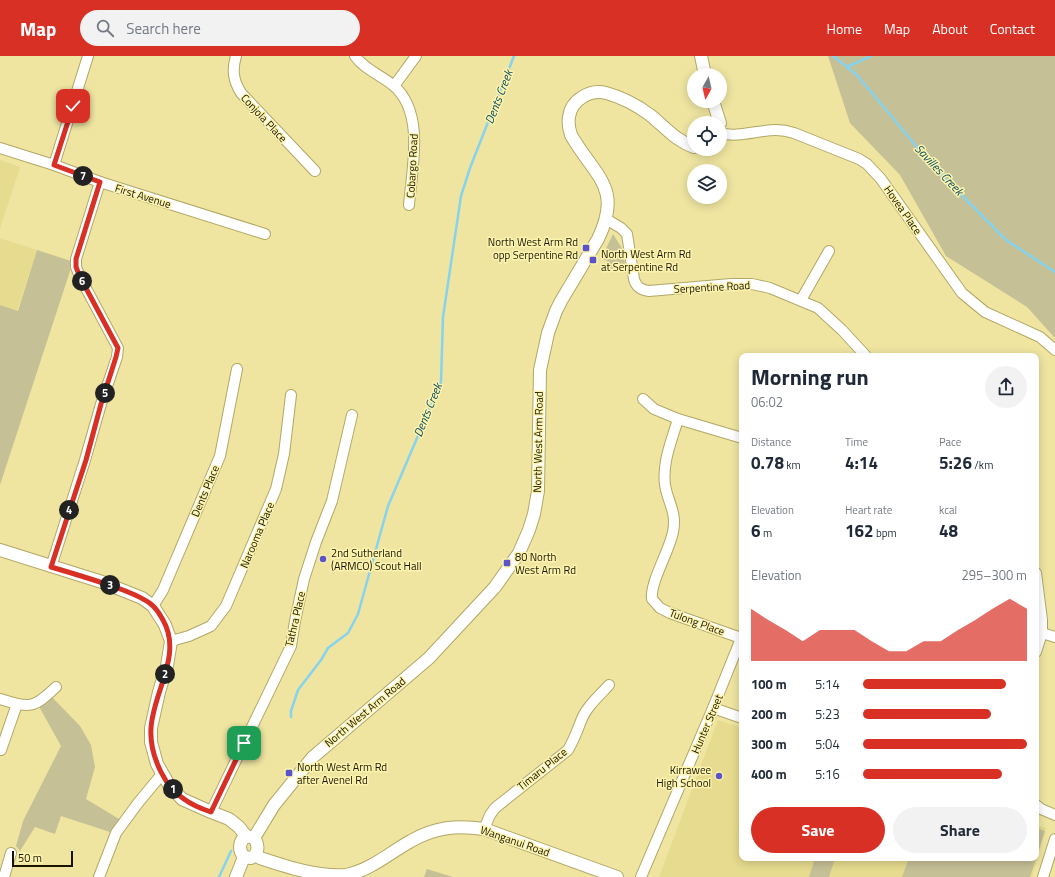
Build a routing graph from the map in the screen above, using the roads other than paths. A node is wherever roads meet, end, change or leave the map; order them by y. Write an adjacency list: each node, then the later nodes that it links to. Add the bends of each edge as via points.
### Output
1 (88, 56): 11 (street)
2 (236, 56): 12 (street, Conjola Place, via 233,74 240,93)
3 (355, 56): 7 (street, Cobargo Road, via 360,63)
4 (416, 56): 7 (street)
5 (701, 56): 6 (street)
6 (704, 68)
7 (394, 86): 14 (street, Cobargo Road, via 406,102 414,126)
8 (727, 134): 19 (street, Hovea Place, via 785,131 863,161 881,178 962,293 985,312 1040,337)
9 (687, 144): 15 (street, North West Arm Road, via 678,140 650,115 607,93 592,93 578,100 569,116 569,128 605,188 609,204)
10 (0, 148): 11 (street, First Avenue)
11 (54, 165): 13 (street, First Avenue)
12 (315, 171)
13 (100, 182): 16 (street, First Avenue); 28 (street, via 76,259 76,267 118,348 86,460)
14 (409, 204)
15 (606, 219): 18 (street, Serpentine Road, via 627,234 634,279 641,289 649,291 752,284); 49 (street, North West Arm Road, via 598,239 556,311 548,333 539,384 538,491 534,514 519,553 487,596 429,658 313,757)
16 (265, 234)
17 (829, 251): 18 (street)
18 (801, 300): 20 (street, Serpentine Road, via 818,308 832,319)
19 (1055, 350)
20 (863, 353)
21 (237, 369): 30 (street, Dents Place, via 220,456 163,590)
22 (291, 395): 34 (street, Narooma Place, via 284,454 276,489 226,606 211,626)
23 (643, 399): 25 (street, via 654,408)
24 (352, 415): 46 (street, Tathra Place, via 332,501 304,579 291,646)
25 (678, 419): 26 (street); 32 (street, Tulong Place, via 665,473 665,485 674,514 673,532 652,588 652,599 660,608 670,613)
26 (739, 437)
27 (0, 550): 28 (street)
28 (51, 567): 30 (street, via 102,582 142,598)
29 (1039, 596): 31 (street)
30 (153, 606): 34 (street, via 166,625)
31 (1042, 633): 33 (street); 35 (street)
32 (739, 636)
33 (1055, 637)
34 (170, 641): 44 (street, via 167,666 151,728 151,742)
35 (1039, 642)
36 (739, 644): 41 (street, Hunter Street)
37 (609, 685): 48 (street, Timaru Place, via 586,711 568,750 495,808)
38 (56, 687): 40 (street, via 42,701 33,705)
39 (0, 699): 40 (street)
40 (17, 704): 43 (street)
41 (713, 708): 42 (street); 57 (street, Hunter Street)
42 (739, 717)
43 (2, 750)
44 (162, 774): 46 (street, via 182,799); 54 (street, via 116,833)
45 (1039, 807): 47 (street)
46 (211, 812): 49 (street, via 229,819)
47 (1055, 815)
48 (484, 829): 52 (street, Wanganui Road, via 466,826 431,832 411,841 373,865 346,875 321,876 305,873); 56 (street, Wanganui Road)
49 (250, 837): 52 (street, via 257,842 258,847); 52 (street, via 243,838 240,843 241,851)
50 (1055, 839): 58 (street)
51 (11, 853): 53 (street)
52 (250, 856): 55 (street)
53 (4, 877)
54 (100, 877)
55 (236, 877)
56 (617, 877)
57 (641, 877)
58 (1043, 877)

